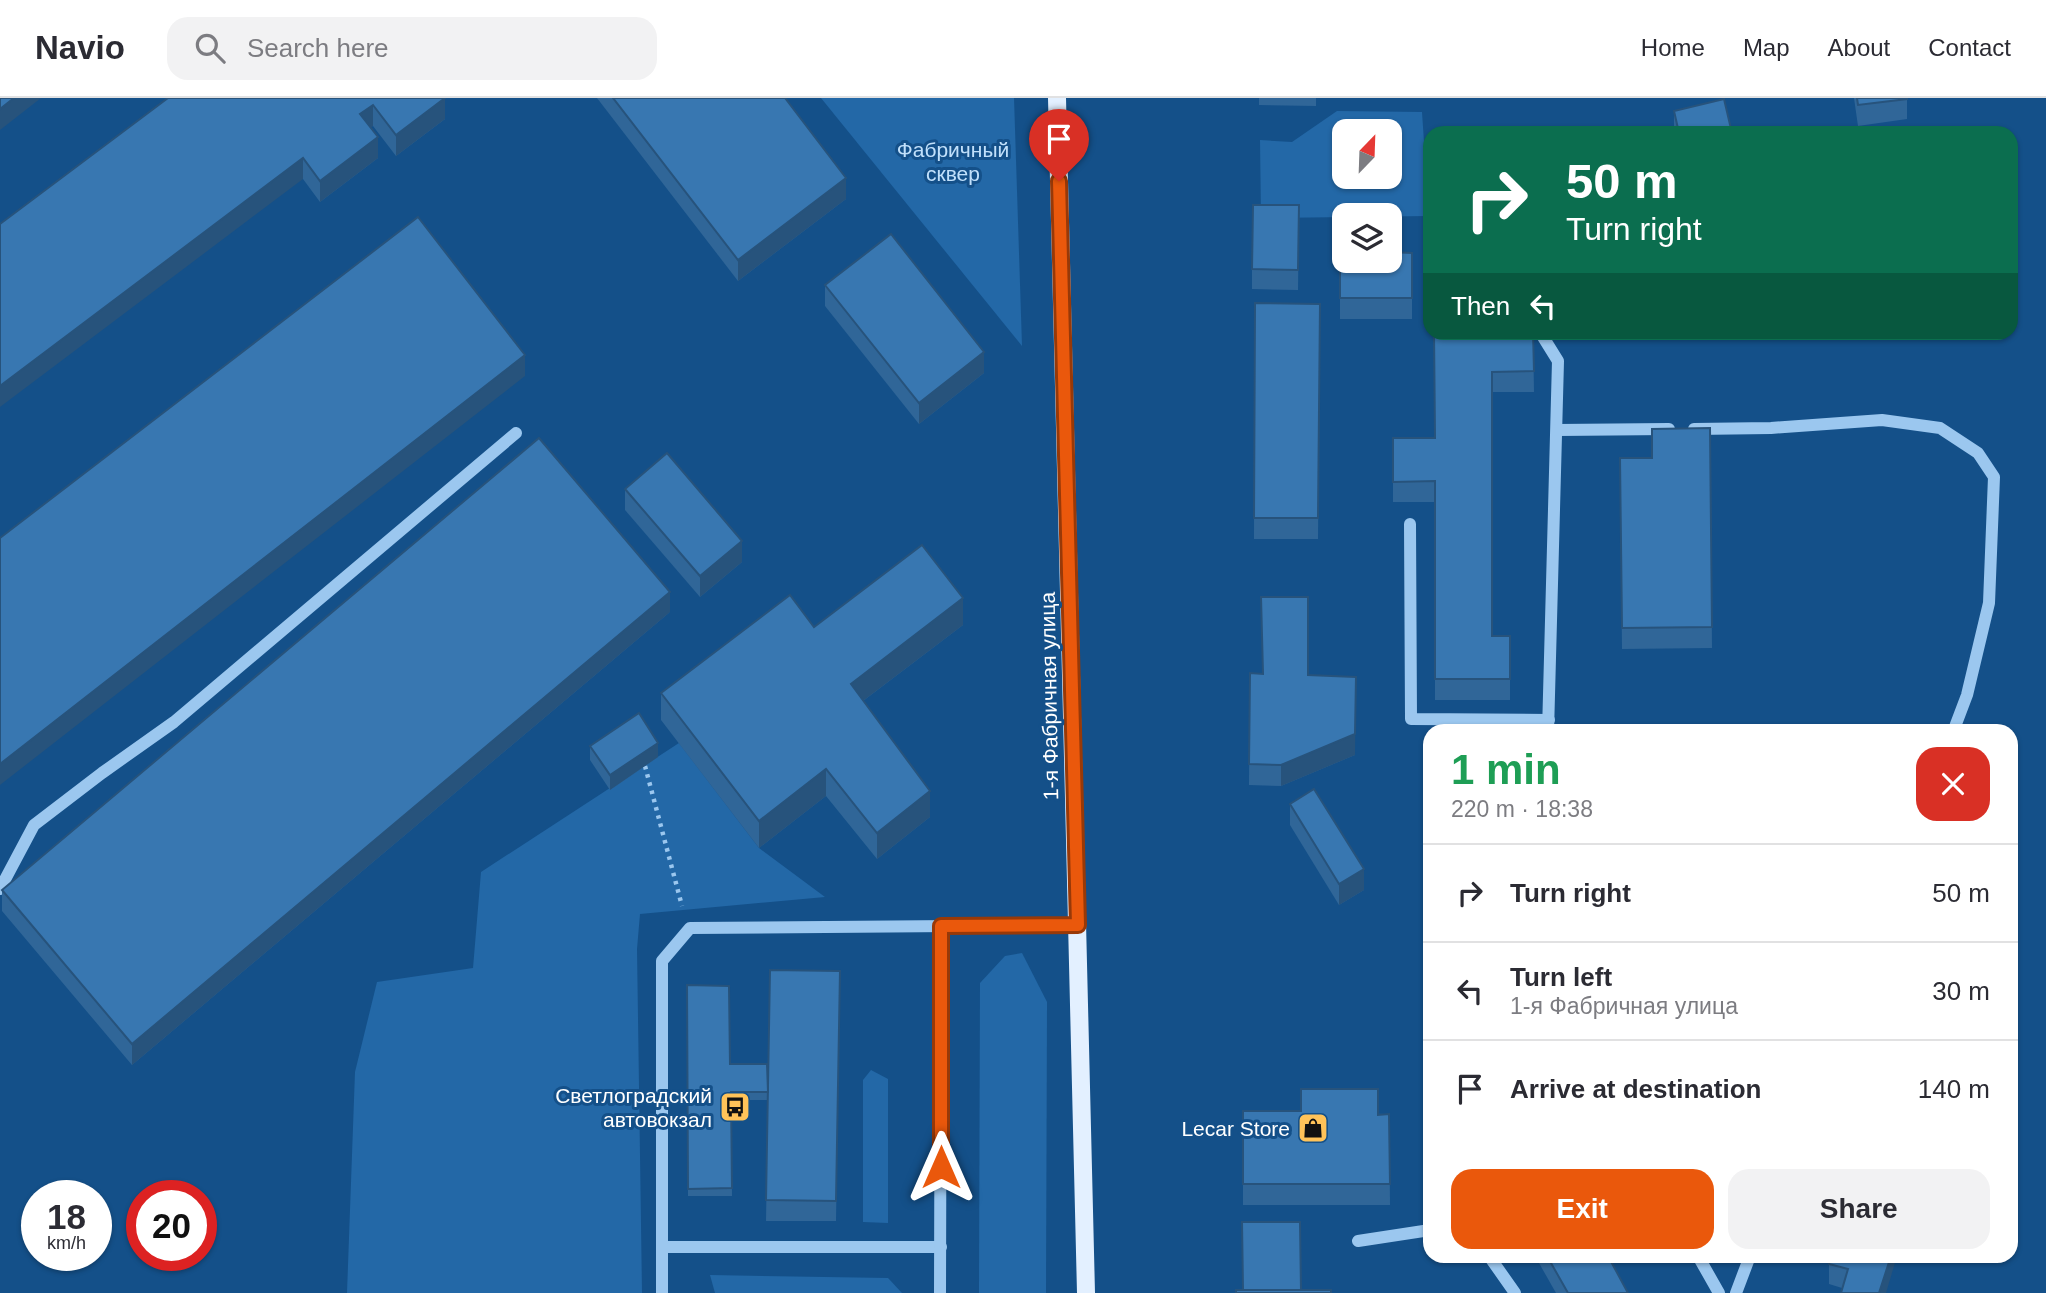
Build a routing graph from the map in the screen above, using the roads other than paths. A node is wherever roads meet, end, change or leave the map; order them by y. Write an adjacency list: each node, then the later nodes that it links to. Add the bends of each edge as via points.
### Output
1 (1057, 98): 10 (main road, 1-я Фабричная улица)
2 (1545, 340): 3 (street, via 1558,361)
3 (1556, 430): 7 (street); 8 (street, via 1771,428 1882,420 1940,428 1978,453 1994,477 1989,603)
4 (516, 433): 9 (street, via 174,722 34,825)
5 (1410, 523): 6 (street, via 1411,719)
6 (1510, 724)
7 (1549, 724)
8 (1956, 724)
9 (0, 889)
10 (1078, 925): 11 (street); 21 (main road, 1-я Фабричная улица)
11 (941, 926): 14 (street, via 691,928 662,961); 15 (street)
12 (1423, 1231): 13 (street)
13 (1358, 1241)
14 (662, 1247): 15 (street); 19 (street)
15 (941, 1247): 20 (street)
16 (1494, 1263): 22 (street)
17 (1702, 1263): 23 (street)
18 (1747, 1263): 24 (street)
19 (662, 1293)
20 (940, 1293)
21 (1086, 1293)
22 (1515, 1293)
23 (1719, 1293)
24 (1736, 1293)

